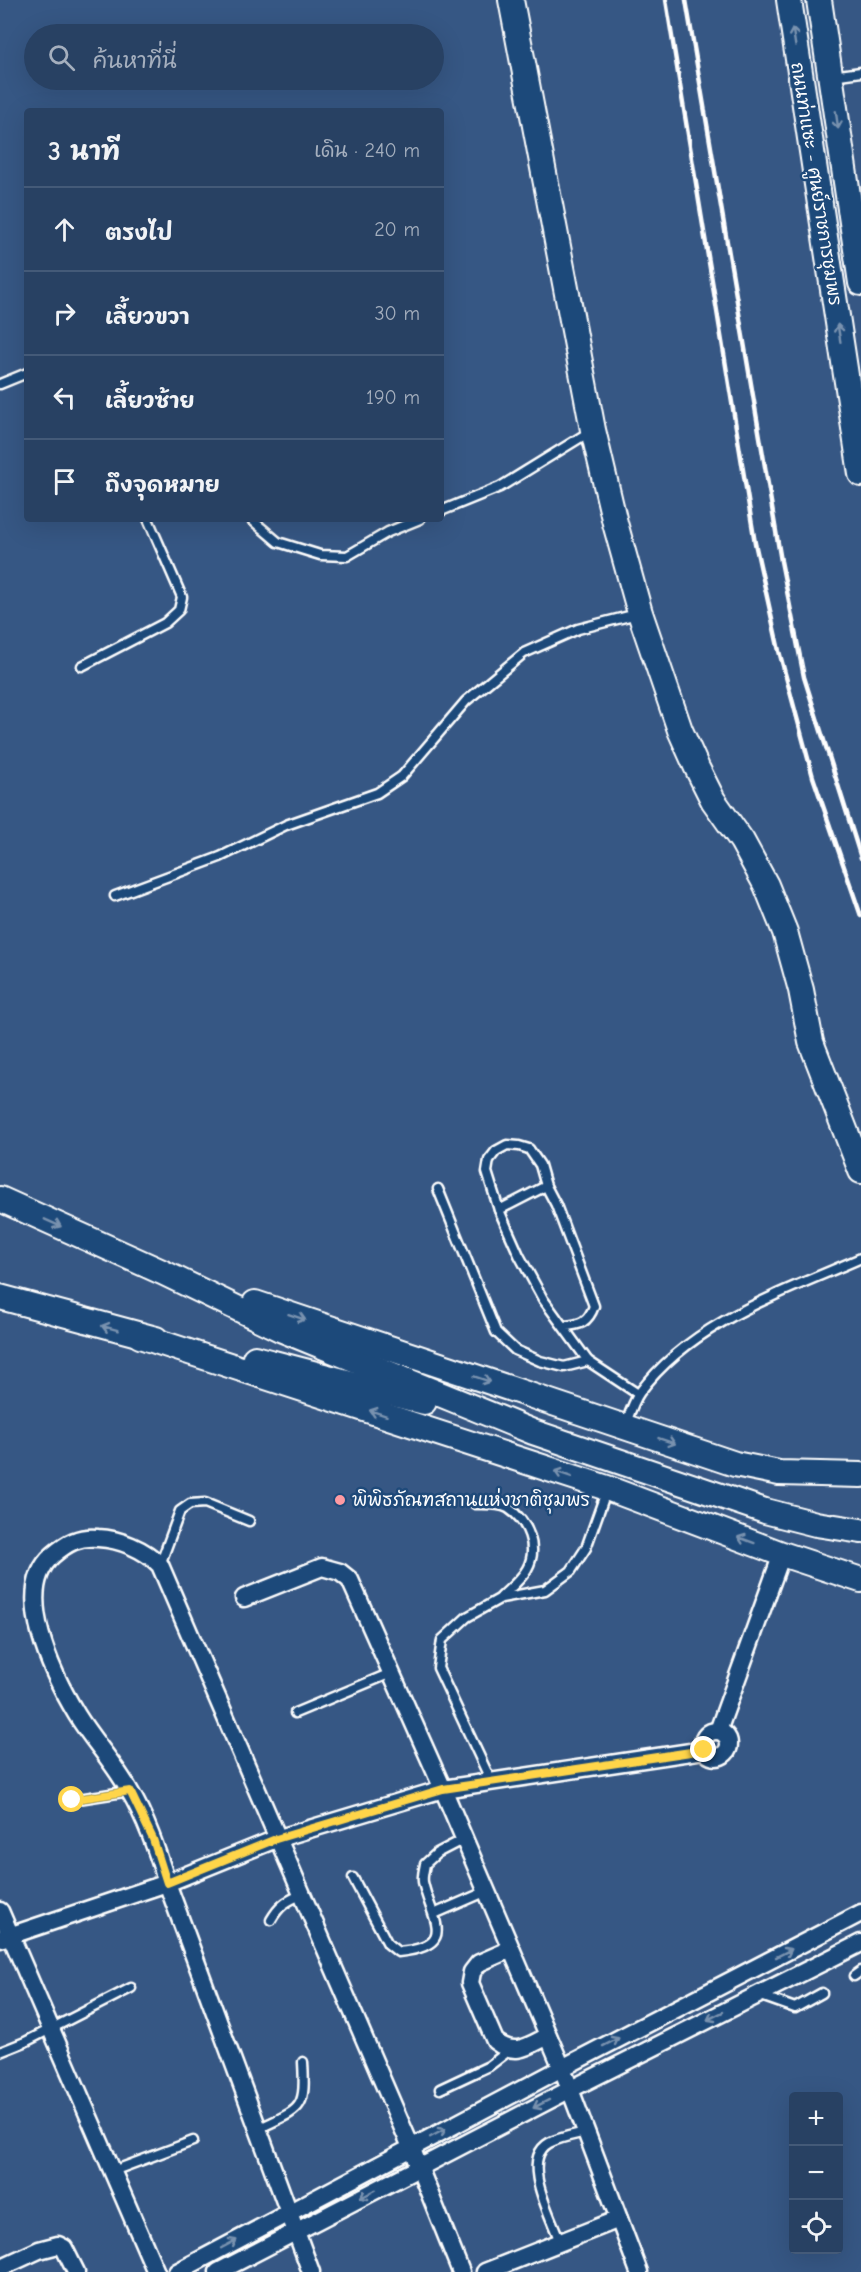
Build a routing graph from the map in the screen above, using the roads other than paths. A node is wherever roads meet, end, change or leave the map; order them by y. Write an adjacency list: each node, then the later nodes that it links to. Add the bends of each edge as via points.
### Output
1 (511, 0): 9 (main road)
2 (789, 0): 10 (main road, ถนนท่าแซะ - ศูนย์ราชการชุมพร, one-way to 2)
3 (819, 0): 5 (main road, ถนนท่าแซะ - ศูนย์ราชการชุมพร)
4 (861, 72): 5 (lane)
5 (831, 76): 6 (main road, ถนนท่าแซะ - ศูนย์ราชการชุมพร, one-way to 6)
6 (861, 283)
7 (24, 374): 8 (lane)
8 (0, 384)
9 (593, 430): 12 (lane, via 500,487); 16 (main road)
10 (858, 443): 11 (main road, ถนนท่าแซะ - ศูนย์ราชการชุมพร)
11 (861, 474)
12 (444, 510)
13 (149, 522): 17 (lane, via 182,597 179,610 165,623)
14 (254, 522): 15 (lane, via 278,542 320,555 347,556)
15 (413, 522)
16 (640, 613): 18 (lane, via 578,630 524,653 466,701 402,776 377,793 286,825 220,857); 19 (main road, via 697,768 766,885 785,932 812,1042)
17 (82, 666)
18 (116, 896)
19 (861, 1172)
20 (546, 1186): 23 (lane); 23 (lane, via 540,1165 529,1149 507,1146 496,1151 487,1172); 27 (lane, via 594,1306 590,1318 581,1325)
21 (438, 1189): 29 (lane, via 496,1332 515,1350 540,1361 564,1367)
22 (0, 1199): 25 (main road, one-way to 25)
23 (499, 1210): 27 (lane, via 543,1299)
24 (861, 1258): 30 (lane, via 736,1315 696,1338 663,1365)
25 (162, 1272): 31 (main road, one-way to 31); 32 (main road, via 280,1329)
26 (0, 1297): 28 (main road, one-way to 26)
27 (564, 1326): 29 (lane)
28 (140, 1336): 32 (main road, via 252,1357); 34 (main road, one-way to 28)
29 (588, 1361): 30 (lane)
30 (638, 1394): 31 (lane)
31 (625, 1426): 33 (main road, one-way to 33, via 735,1464 779,1473)
32 (534, 1432): 37 (main road, via 765,1511)
33 (861, 1475)
34 (607, 1488): 38 (main road, one-way to 34); 42 (lane, via 586,1548 571,1572 545,1590)
35 (475, 1504): 42 (lane, via 507,1507 532,1538 533,1556 527,1571)
36 (249, 1521): 39 (lane, via 205,1503 190,1504 180,1511)
37 (861, 1531)
38 (782, 1554): 40 (main road); 45 (street, via 718,1731 729,1740 728,1750 717,1758 704,1750)
39 (160, 1565): 47 (street, via 137,1549 111,1539 88,1537 62,1547 47,1560 37,1580 35,1604 49,1660 77,1715); 49 (street)
40 (861, 1580)
41 (244, 1598): 43 (street, via 322,1566 340,1572 350,1580)
42 (501, 1598): 45 (lane, via 468,1617 442,1641 438,1668)
43 (391, 1673): 44 (lane); 46 (street)
44 (295, 1713)
45 (491, 1781): 46 (street)
46 (443, 1789): 49 (street); 50 (street)
47 (130, 1791): 48 (lane); 52 (street, via 153,1839)
48 (72, 1800)
49 (276, 1839): 52 (street); 54 (street)
50 (464, 1839): 53 (street); 57 (lane, via 425,1864 422,1880)
51 (353, 1878): 57 (lane, via 388,1944 398,1952 415,1951 436,1938)
52 (167, 1883): 59 (street); 74 (street)
53 (487, 1891): 57 (lane); 61 (street)
54 (301, 1895): 58 (lane, via 286,1901); 77 (street)
55 (0, 1911): 59 (street)
56 (861, 1913): 62 (street, one-way to 56)
57 (434, 1914)
58 (271, 1920)
59 (5, 1937): 66 (street)
60 (861, 1943): 65 (street)
61 (511, 1949): 67 (street); 68 (street, via 479,1963 470,1983 495,2041)
62 (740, 1975): 65 (street); 71 (street, one-way to 62)
63 (131, 1988): 66 (lane)
64 (822, 1993): 65 (lane, via 795,2008 764,1997)
65 (752, 1998): 73 (street, one-way to 73)
66 (50, 2028): 69 (lane); 79 (street)
67 (548, 2036): 68 (street, via 519,2050); 71 (street)
68 (511, 2049): 72 (lane, via 489,2066)
69 (0, 2052)
70 (303, 2062): 74 (lane, via 305,2092 300,2104)
71 (562, 2068): 73 (street); 77 (street, one-way to 71)
72 (440, 2089)
73 (569, 2090): 75 (street); 78 (street, one-way to 78)
74 (258, 2129): 80 (street)
75 (586, 2132): 81 (street); 83 (lane, via 548,2143 536,2158 535,2173)
76 (193, 2141): 79 (lane)
77 (411, 2147): 78 (street); 80 (street)
78 (420, 2167): 82 (street, one-way to 82); 90 (street)
79 (113, 2172): 86 (street)
80 (288, 2212): 82 (street); 87 (street, one-way to 80)
81 (619, 2219): 83 (street); 92 (street)
82 (296, 2232): 88 (street); 89 (street)
83 (560, 2242): 91 (street)
84 (0, 2268): 85 (street, via 58,2245 64,2248)
85 (76, 2272)
86 (156, 2272)
87 (177, 2272)
88 (218, 2272)
89 (311, 2272)
90 (460, 2272)
91 (485, 2272)
92 (639, 2272)

